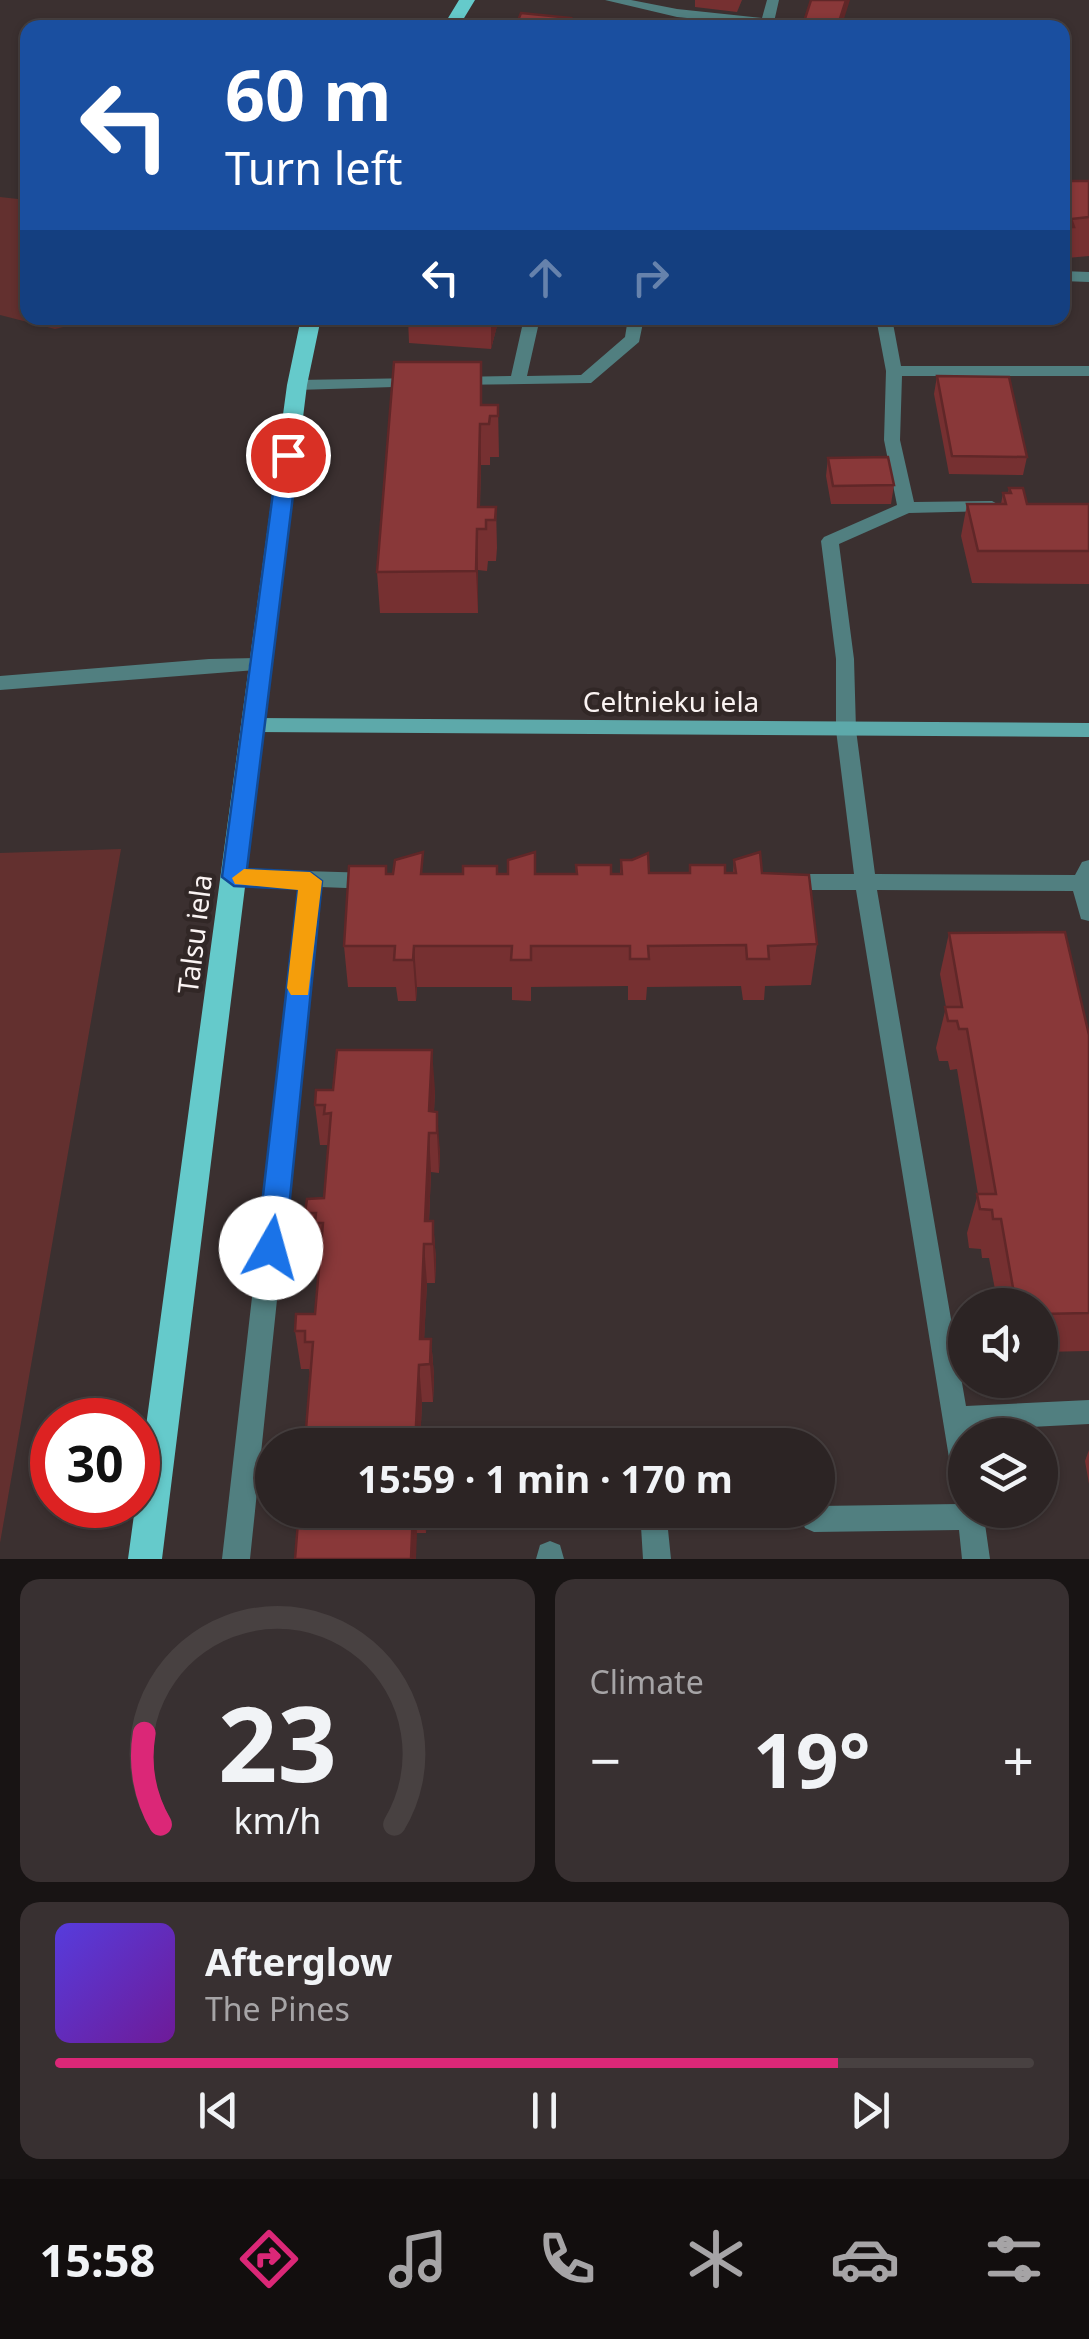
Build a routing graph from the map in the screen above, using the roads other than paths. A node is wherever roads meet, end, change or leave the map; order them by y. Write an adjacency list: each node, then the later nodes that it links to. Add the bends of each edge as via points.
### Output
1 (455, 0): 3 (street)
2 (611, 0): 4 (street)
3 (467, 1)
4 (747, 20)
5 (309, 325): 12 (main road, Talsu iela)
6 (530, 325): 11 (street)
7 (635, 325): 11 (street, via 633,339 585,380)
8 (885, 325): 9 (street)
9 (894, 371): 10 (street); 14 (street, via 892,440)
10 (1089, 371)
11 (518, 381): 12 (street)
12 (297, 385): 15 (main road, Talsu iela)
13 (1016, 506): 14 (street)
14 (906, 508): 18 (street, via 830,541 846,659)
15 (261, 664): 16 (street); 17 (main road, Talsu iela)
16 (0, 683)
17 (252, 725): 18 (street, Celtnieku iela); 21 (main road, Talsu iela)
18 (846, 730): 19 (street, Celtnieku iela); 25 (street)
19 (1089, 730)
20 (1085, 875): 25 (street); 26 (street)
21 (234, 877): 22 (street); 34 (main road, Talsu iela)
22 (310, 881): 23 (street); 35 (street)
23 (390, 882)
24 (768, 882): 25 (street)
25 (867, 882): 28 (street)
26 (1089, 913)
27 (1089, 1412): 29 (street)
28 (957, 1418)
29 (976, 1418)
30 (948, 1515): 31 (street)
31 (835, 1518)
32 (654, 1528): 36 (street)
33 (972, 1528): 37 (street)
34 (145, 1559)
35 (236, 1559)
36 (657, 1559)
37 (976, 1559)

